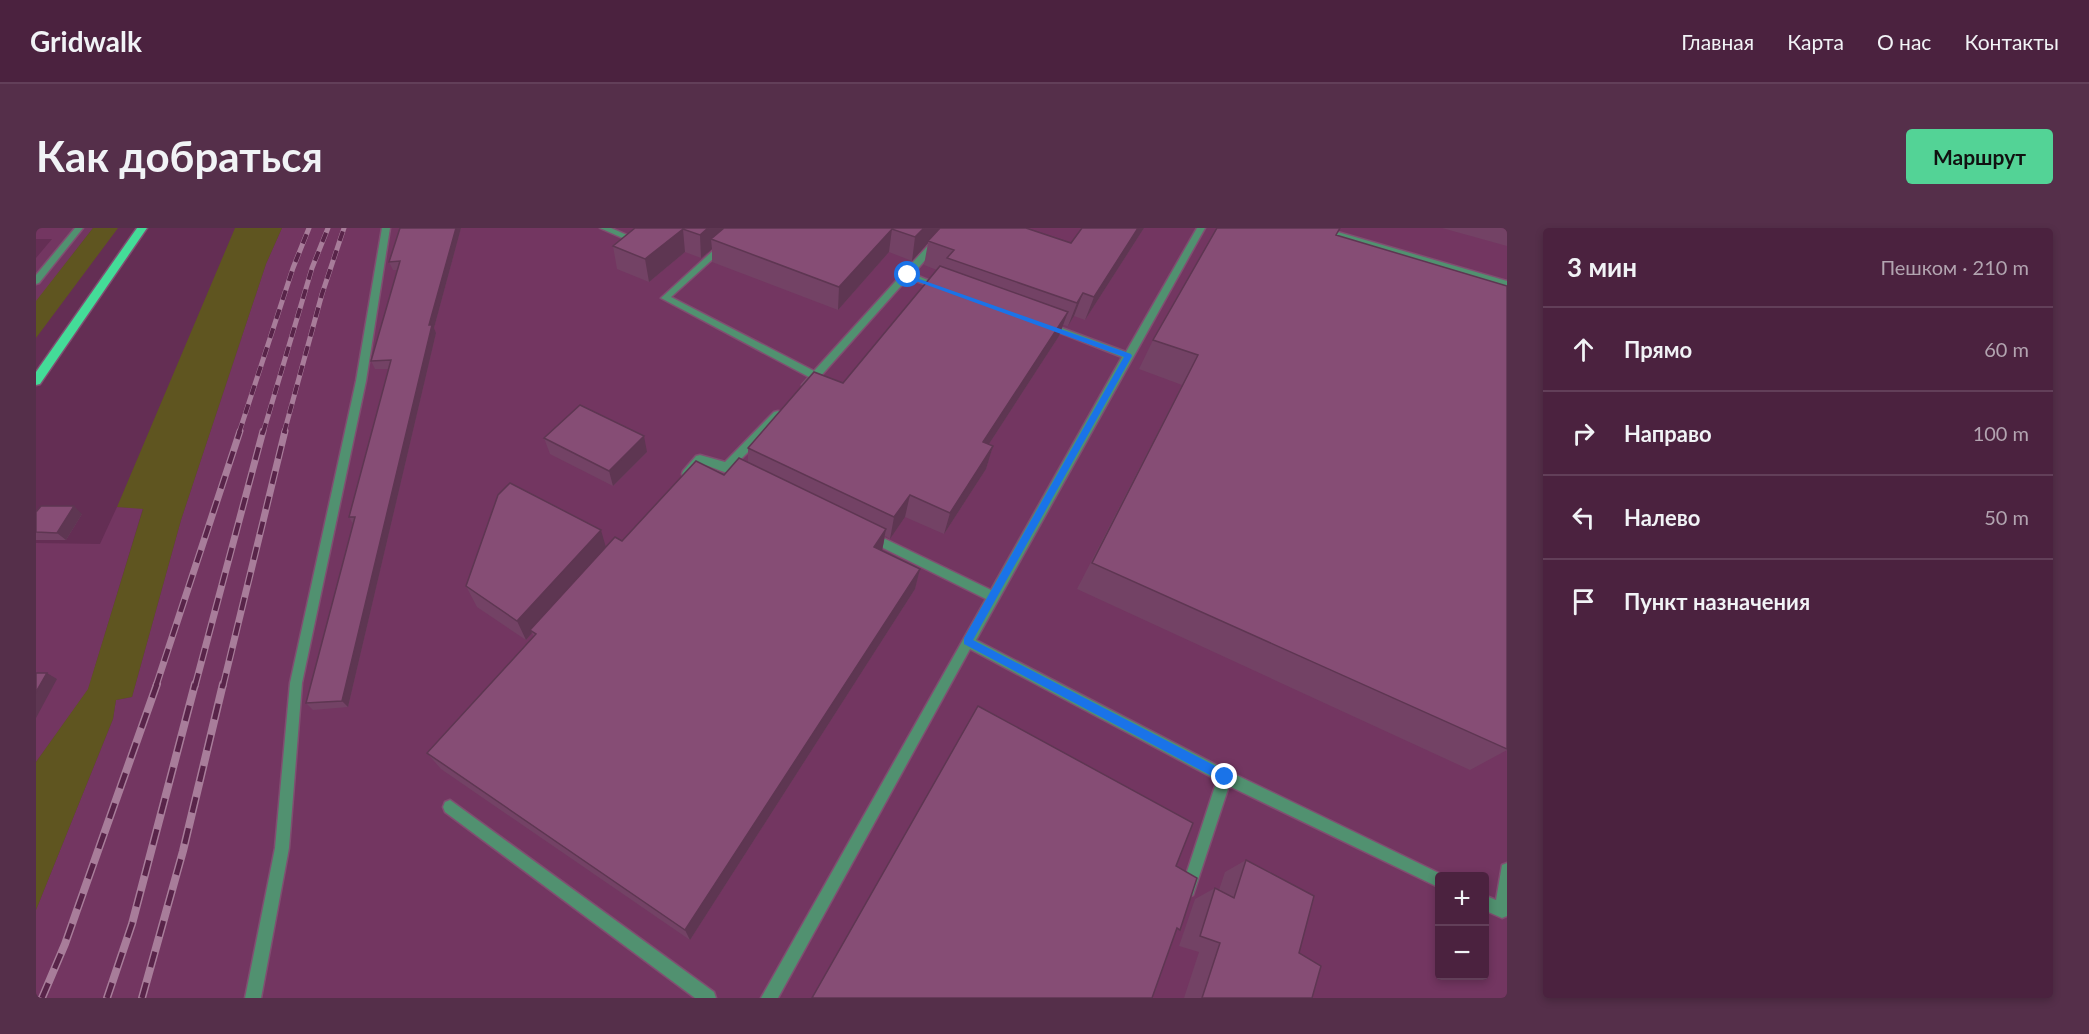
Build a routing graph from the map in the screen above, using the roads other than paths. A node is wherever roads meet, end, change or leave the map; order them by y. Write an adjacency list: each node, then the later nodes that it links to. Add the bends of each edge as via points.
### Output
1 (79, 228): 11 (lane)
2 (142, 228): 17 (main road)
3 (386, 228): 32 (lane, via 361,381 296,683 282,848)
4 (604, 228): 9 (lane)
5 (743, 228): 16 (lane, via 665,298)
6 (949, 228): 10 (lane)
7 (1201, 228): 15 (lane)
8 (1315, 228): 12 (lane)
9 (641, 243)
10 (908, 275): 13 (lane); 16 (lane)
11 (36, 281)
12 (1507, 284)
13 (950, 290)
14 (1036, 321): 15 (lane)
15 (1128, 356): 24 (lane)
16 (816, 376): 18 (lane)
17 (36, 381)
18 (800, 392)
19 (784, 409): 20 (lane)
20 (727, 467): 21 (lane); 22 (lane, via 700,459)
21 (759, 482)
22 (676, 486)
23 (863, 533): 24 (lane)
24 (993, 597): 25 (lane)
25 (967, 641): 26 (lane); 34 (lane)
26 (1225, 777): 29 (lane); 31 (lane)
27 (450, 807): 33 (lane)
28 (1507, 870): 30 (lane, via 1502,911)
29 (1435, 879)
30 (1489, 904)
31 (1181, 910)
32 (253, 998)
33 (708, 998)
34 (769, 998)

